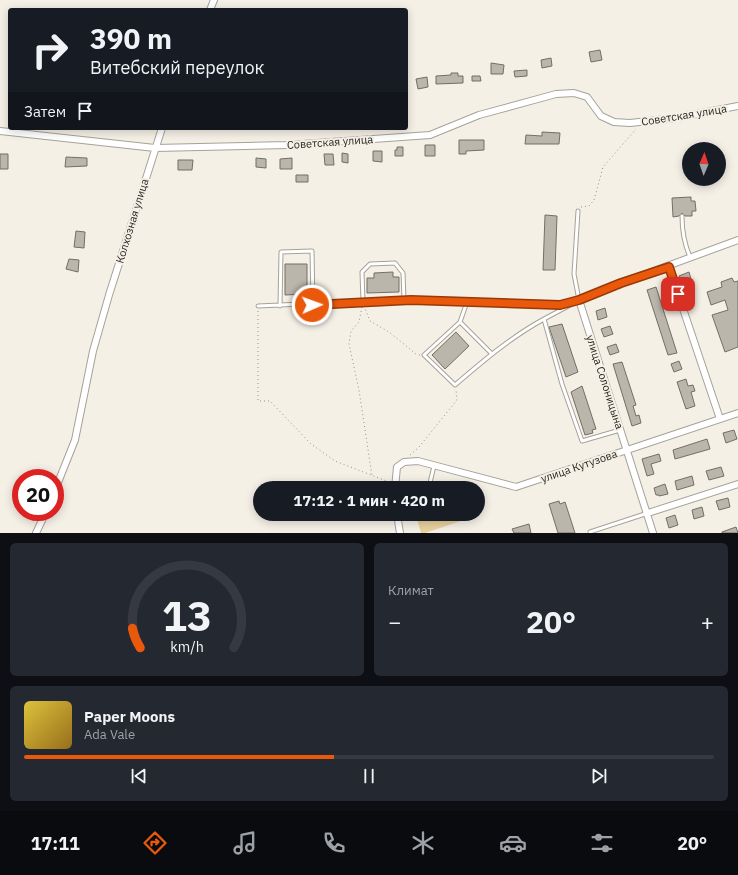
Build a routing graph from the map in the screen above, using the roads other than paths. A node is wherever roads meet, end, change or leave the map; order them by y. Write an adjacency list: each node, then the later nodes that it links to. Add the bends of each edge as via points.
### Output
1 (738, 106): 4 (street, Советская улица, via 630,124 614,122 601,116 587,97 574,93 556,94 479,115 430,134 288,145)
2 (161, 130): 4 (street, Колхозная улица)
3 (0, 131): 4 (street, Советская улица)
4 (155, 148): 25 (street, Колхозная улица, via 93,351 75,440)
5 (578, 211): 11 (lane, via 574,274)
6 (682, 216): 8 (lane, via 686,247)
7 (738, 240): 8 (street)
8 (691, 258): 9 (street)
9 (669, 267): 11 (street); 21 (street)
10 (404, 300): 12 (lane); 12 (lane, via 403,273 395,263 370,264 362,272); 13 (lane)
11 (579, 300): 13 (lane, via 560,305); 17 (lane); 22 (street, улица Солоницына)
12 (363, 302): 14 (lane)
13 (468, 302): 18 (lane)
14 (312, 305): 16 (lane); 16 (lane, via 312,251 281,252)
15 (258, 306): 16 (lane)
16 (280, 306)
17 (544, 319): 19 (lane); 22 (lane, via 562,384 582,441)
18 (460, 322): 19 (lane); 19 (lane, via 424,355 455,385)
19 (492, 354)
20 (738, 413): 21 (street, улица Кутузова)
21 (720, 419): 23 (street, улица Кутузова)
22 (620, 430): 23 (street, улица Солоницына)
23 (627, 450): 24 (street, улица Кутузова, via 516,488); 29 (street, улица Солоницына)
24 (434, 466): 26 (street, улица Кутузова, via 418,461 404,462 397,467); 27 (lane)
25 (63, 469)
26 (396, 481)
27 (430, 481)
28 (738, 484): 29 (street)
29 (648, 513): 34 (lane); 35 (street, улица Солоницына)
30 (42, 521): 32 (street)
31 (398, 521): 33 (street)
32 (36, 533)
33 (400, 533)
34 (590, 533)
35 (653, 533)

